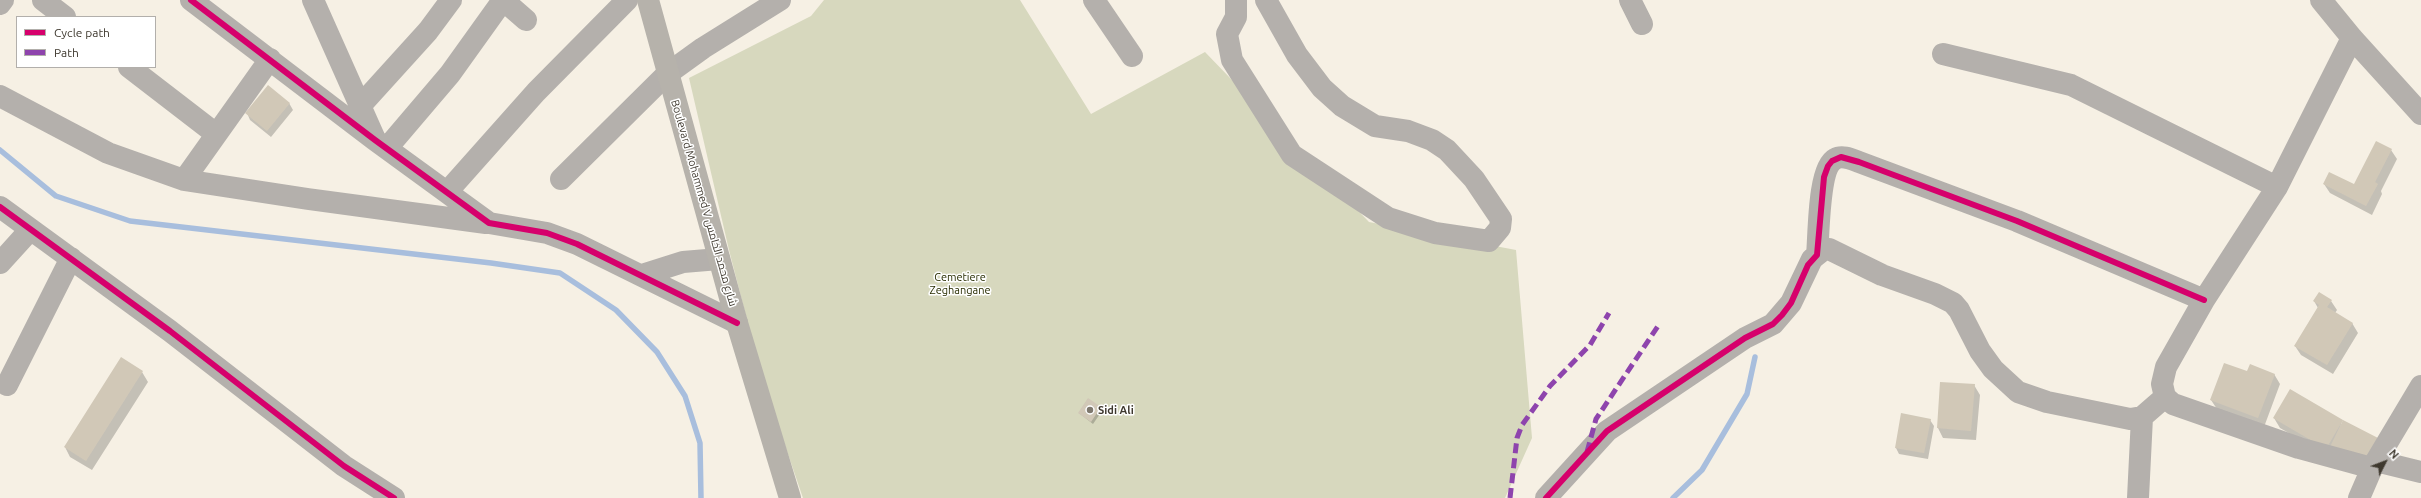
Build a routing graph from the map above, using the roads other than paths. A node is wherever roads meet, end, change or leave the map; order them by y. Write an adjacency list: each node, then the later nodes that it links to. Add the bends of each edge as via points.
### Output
1 (3, 0): 15 (street)
2 (43, 0): 16 (street)
3 (191, 0): 22 (street)
4 (451, 0): 26 (street, via 428,31)
5 (503, 0): 17 (street); 29 (street, via 450,74)
6 (627, 0): 33 (street, via 536,92)
7 (648, 0): 24 (main road, Boulevard Mohammed V شارع محمد الخامس)
8 (780, 0): 24 (street, via 703,48)
9 (1094, 0): 21 (street)
10 (1236, 0): 11 (street, via 1236,17 1227,34 1232,60 1292,156 1388,218 1435,233 1489,241 1500,228 1500,219 1474,179 1447,150 1432,140 1408,131 1375,126 1329,95 1297,55)
11 (1266, 0)
12 (1630, 0): 18 (street)
13 (2321, 0): 19 (street)
14 (320, 3): 26 (street)
15 (0, 4)
16 (64, 16)
17 (526, 20)
18 (1642, 24)
19 (2352, 38): 27 (street); 32 (street)
20 (1943, 54): 32 (street, via 2071,85)
21 (1132, 56)
22 (270, 59): 28 (street); 29 (street)
23 (131, 68): 28 (street)
24 (667, 74): 30 (street); 39 (main road, Boulevard Mohammed V شارع محمد الخامس)
25 (0, 96): 31 (street, via 108,153)
26 (360, 106): 29 (street)
27 (2421, 114)
28 (216, 134): 31 (street)
29 (381, 144): 33 (street)
30 (561, 179)
31 (184, 180): 35 (street, via 308,200)
32 (2277, 187): 42 (street)
33 (447, 192): 35 (street)
34 (0, 207): 36 (street)
35 (489, 223): 41 (street, via 563,239 592,250)
36 (30, 230): 38 (street); 40 (street)
37 (1818, 254): 42 (street, via 1824,177 1832,161 1845,158 2017,221); 47 (street, via 1829,249 1882,275 1953,303 1993,369 2018,392 2047,402 2107,415 2130,419); 52 (street, via 1808,265 1791,303 1773,324 1745,338 1607,431)
38 (71, 258): 44 (street); 50 (street, via 344,466)
39 (719, 259): 41 (street, via 683,262); 43 (main road, Boulevard Mohammed V شارع محمد الخامس)
40 (0, 263)
41 (642, 275): 43 (street, via 691,302)
42 (2204, 300): 46 (street, via 2166,367 2162,384)
43 (738, 323): 51 (main road, Boulevard Mohammed V شارع محمد الخامس)
44 (2, 386)
45 (2421, 386): 48 (street)
46 (2165, 397): 47 (street); 48 (street, via 2173,404 2299,448)
47 (2142, 417): 53 (street)
48 (2374, 465): 49 (street); 54 (street)
49 (2421, 472)
50 (394, 498)
51 (790, 498)
52 (1546, 498)
53 (2138, 498)
54 (2359, 498)

